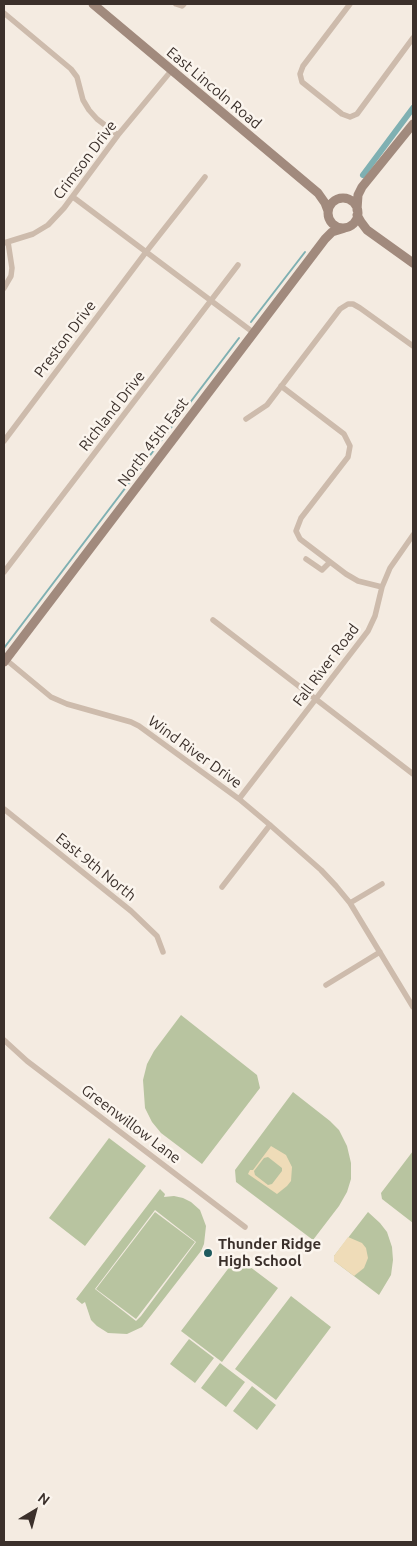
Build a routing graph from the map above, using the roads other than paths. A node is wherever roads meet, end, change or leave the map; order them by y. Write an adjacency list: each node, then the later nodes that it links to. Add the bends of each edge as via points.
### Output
1 (93, 4): 7 (main road, East Lincoln Road)
2 (176, 4): 3 (street)
3 (184, 4)
4 (350, 4): 6 (street, via 302,66 300,74 302,82 342,114 350,117 357,114)
5 (4, 13): 9 (street, via 71,70 77,77 89,110)
6 (413, 38)
7 (171, 71): 9 (street, Crimson Drive); 12 (main road, East Lincoln Road)
8 (413, 124): 11 (main road)
9 (118, 136): 13 (street, Crimson Drive)
10 (205, 177): 21 (street, Preston Drive)
11 (362, 187): 14 (main road, via 357,193); 15 (main road)
12 (318, 193): 14 (main road, East Lincoln Road); 16 (main road, East Lincoln Road, via 326,203)
13 (73, 197): 20 (street, Crimson Drive, via 48,225 33,234); 21 (street)
14 (340, 199): 15 (main road, via 352,202); 16 (main road, via 331,204)
15 (357, 212): 17 (main road, via 353,224); 18 (main road)
16 (328, 215): 17 (main road, via 335,226); 19 (main road, North 45th East, via 329,229)
17 (347, 228): 18 (main road); 19 (main road, North 45th East, via 332,232)
18 (367, 230): 22 (main road)
19 (325, 239): 26 (main road, North 45th East)
20 (6, 242): 24 (street, via 12,268)
21 (146, 252): 25 (street); 30 (street, Preston Drive)
22 (413, 263)
23 (238, 265): 25 (street, Richland Drive)
24 (4, 288)
25 (211, 302): 26 (street); 34 (street, Richland Drive)
26 (254, 333): 37 (main road, North 45th East)
27 (413, 346): 28 (street, via 360,308 348,304 340,309)
28 (281, 386): 29 (street, via 266,405); 33 (street, via 344,434 350,446 348,457 301,518 296,531 300,539)
29 (246, 419)
30 (4, 441)
31 (413, 536): 35 (street, Fall River Road, via 390,568)
32 (306, 559): 33 (street, via 322,570)
33 (330, 562): 35 (street, via 358,581)
34 (4, 572)
35 (382, 587): 38 (street, Fall River Road, via 368,631)
36 (214, 620): 38 (street)
37 (4, 660): 40 (street, Wind River Drive, via 51,697 139,726)
38 (316, 699): 39 (street); 40 (street, Fall River Road)
39 (413, 774)
40 (239, 799): 42 (street, Wind River Drive)
41 (4, 809): 46 (street, East 9th North, via 131,911 157,936)
42 (270, 824): 44 (street); 45 (street)
43 (382, 884): 45 (street)
44 (222, 887)
45 (350, 903): 47 (street)
46 (163, 952)
47 (380, 952): 48 (street); 49 (street)
48 (326, 984)
49 (413, 1006)
50 (4, 1040): 51 (street, Greenwillow Lane, via 34,1067)
51 (245, 1226)

